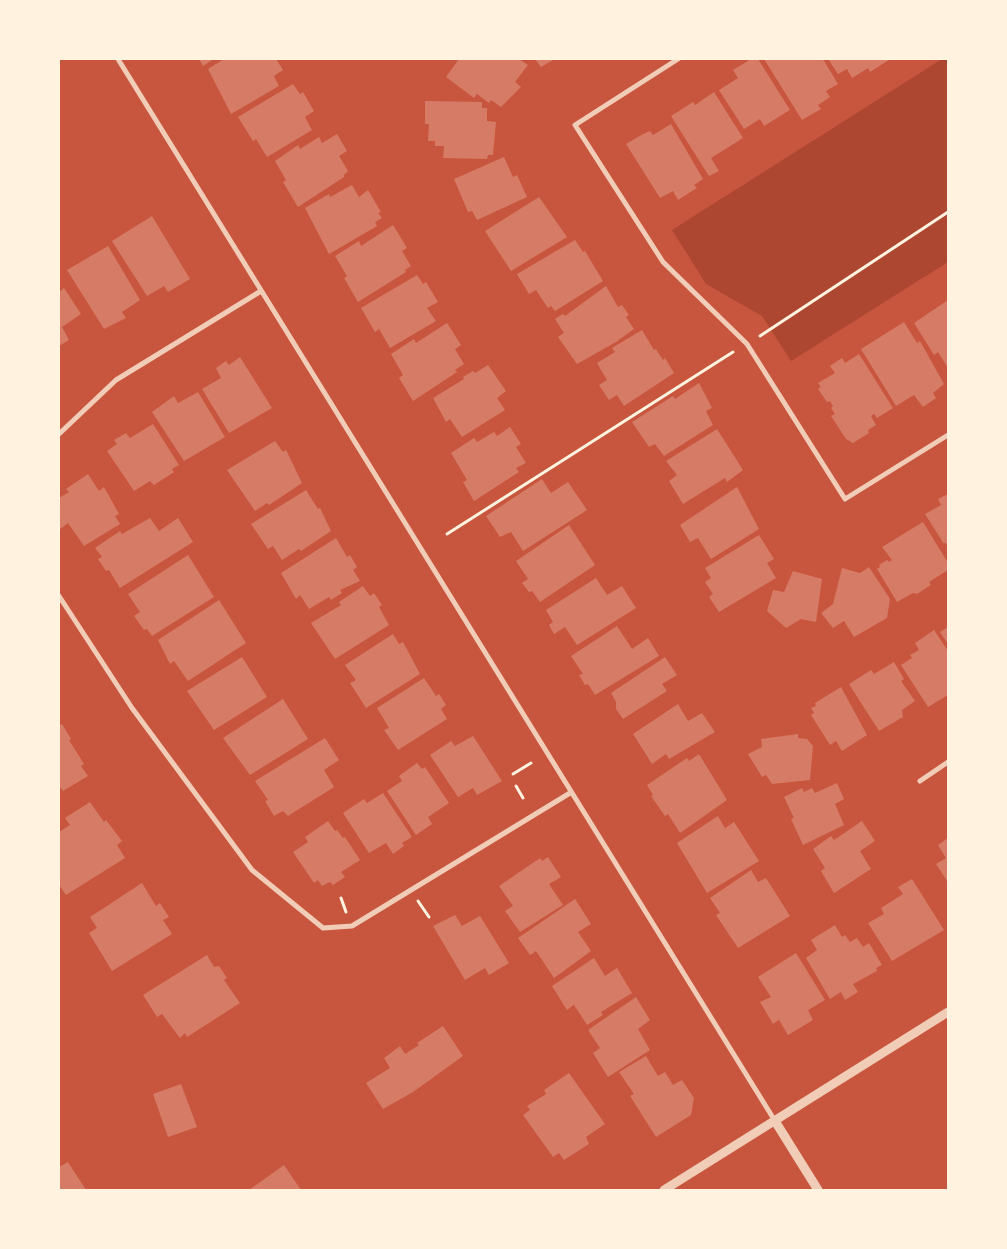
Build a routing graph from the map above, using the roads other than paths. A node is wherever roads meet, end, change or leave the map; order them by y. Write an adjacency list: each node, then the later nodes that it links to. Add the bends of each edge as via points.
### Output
1 (118, 59): 3 (street)
2 (678, 59): 5 (street, via 574,125 663,262 747,344 846,499)
3 (262, 291): 4 (street, via 116,380); 9 (street)
4 (59, 434)
5 (948, 435)
6 (59, 596): 9 (street, via 132,708 252,870 323,928 352,926)
7 (948, 762): 8 (street)
8 (920, 781)
9 (570, 793): 11 (street)
10 (948, 1012): 11 (street)
11 (775, 1121): 12 (street); 13 (street)
12 (664, 1190)
13 (818, 1190)

